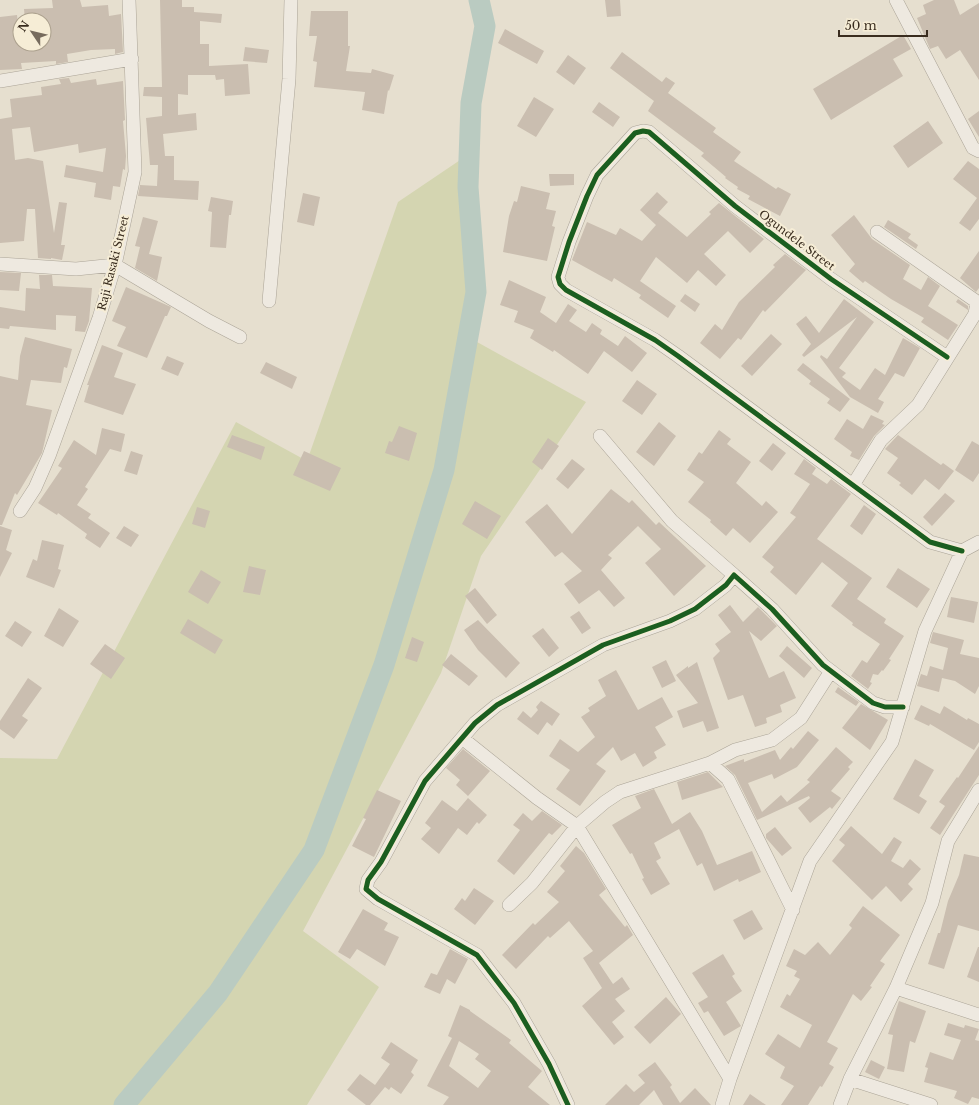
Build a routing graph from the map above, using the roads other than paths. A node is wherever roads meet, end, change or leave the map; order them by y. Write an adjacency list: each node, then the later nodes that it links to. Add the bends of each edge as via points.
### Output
1 (129, 0): 4 (street, Raji Rasaki Street)
2 (291, 0): 10 (street, via 289,79)
3 (896, 0): 6 (street, via 973,148)
4 (132, 59): 5 (street); 9 (street, Raji Rasaki Street, via 135,172)
5 (0, 81)
6 (979, 151)
7 (877, 232): 12 (street, via 977,302 975,314)
8 (0, 264): 9 (street, via 76,269)
9 (115, 265): 11 (street); 15 (street, Raji Rasaki Street, via 66,413 35,488)
10 (268, 301)
11 (240, 337)
12 (946, 357): 14 (street, via 918,405 881,440); 14 (street, Ogundele Street, via 831,279 734,206 649,132 643,130 635,133 598,175 569,242 558,277 560,284 566,290 655,340)
13 (600, 436): 18 (street, via 655,504)
14 (853, 485): 17 (street, via 930,542)
15 (20, 511)
16 (979, 542): 17 (street)
17 (962, 551): 20 (street, via 924,631)
18 (734, 575): 19 (street, via 772,609); 21 (street, via 726,585 695,609 670,621 603,644 534,682 497,705)
19 (831, 671): 20 (street, via 873,703); 22 (street, via 801,718 789,728 772,740 734,750)
20 (902, 708): 26 (street, via 892,742 810,861)
21 (462, 738): 24 (street, via 537,798); 31 (street, via 425,781 381,862 368,880 366,889 378,899 477,955 514,1003 549,1064)
22 (710, 763): 24 (street, via 620,792); 26 (street, via 728,779)
23 (979, 790): 27 (street, via 948,840 932,903)
24 (577, 826): 25 (street, via 532,883); 29 (street)
25 (509, 905)
26 (793, 910): 29 (street)
27 (896, 988): 28 (street); 30 (street)
28 (979, 1015)
29 (730, 1079): 32 (street)
30 (850, 1080): 33 (street); 34 (street)
31 (568, 1105)
32 (722, 1105)
33 (840, 1105)
34 (931, 1105)

